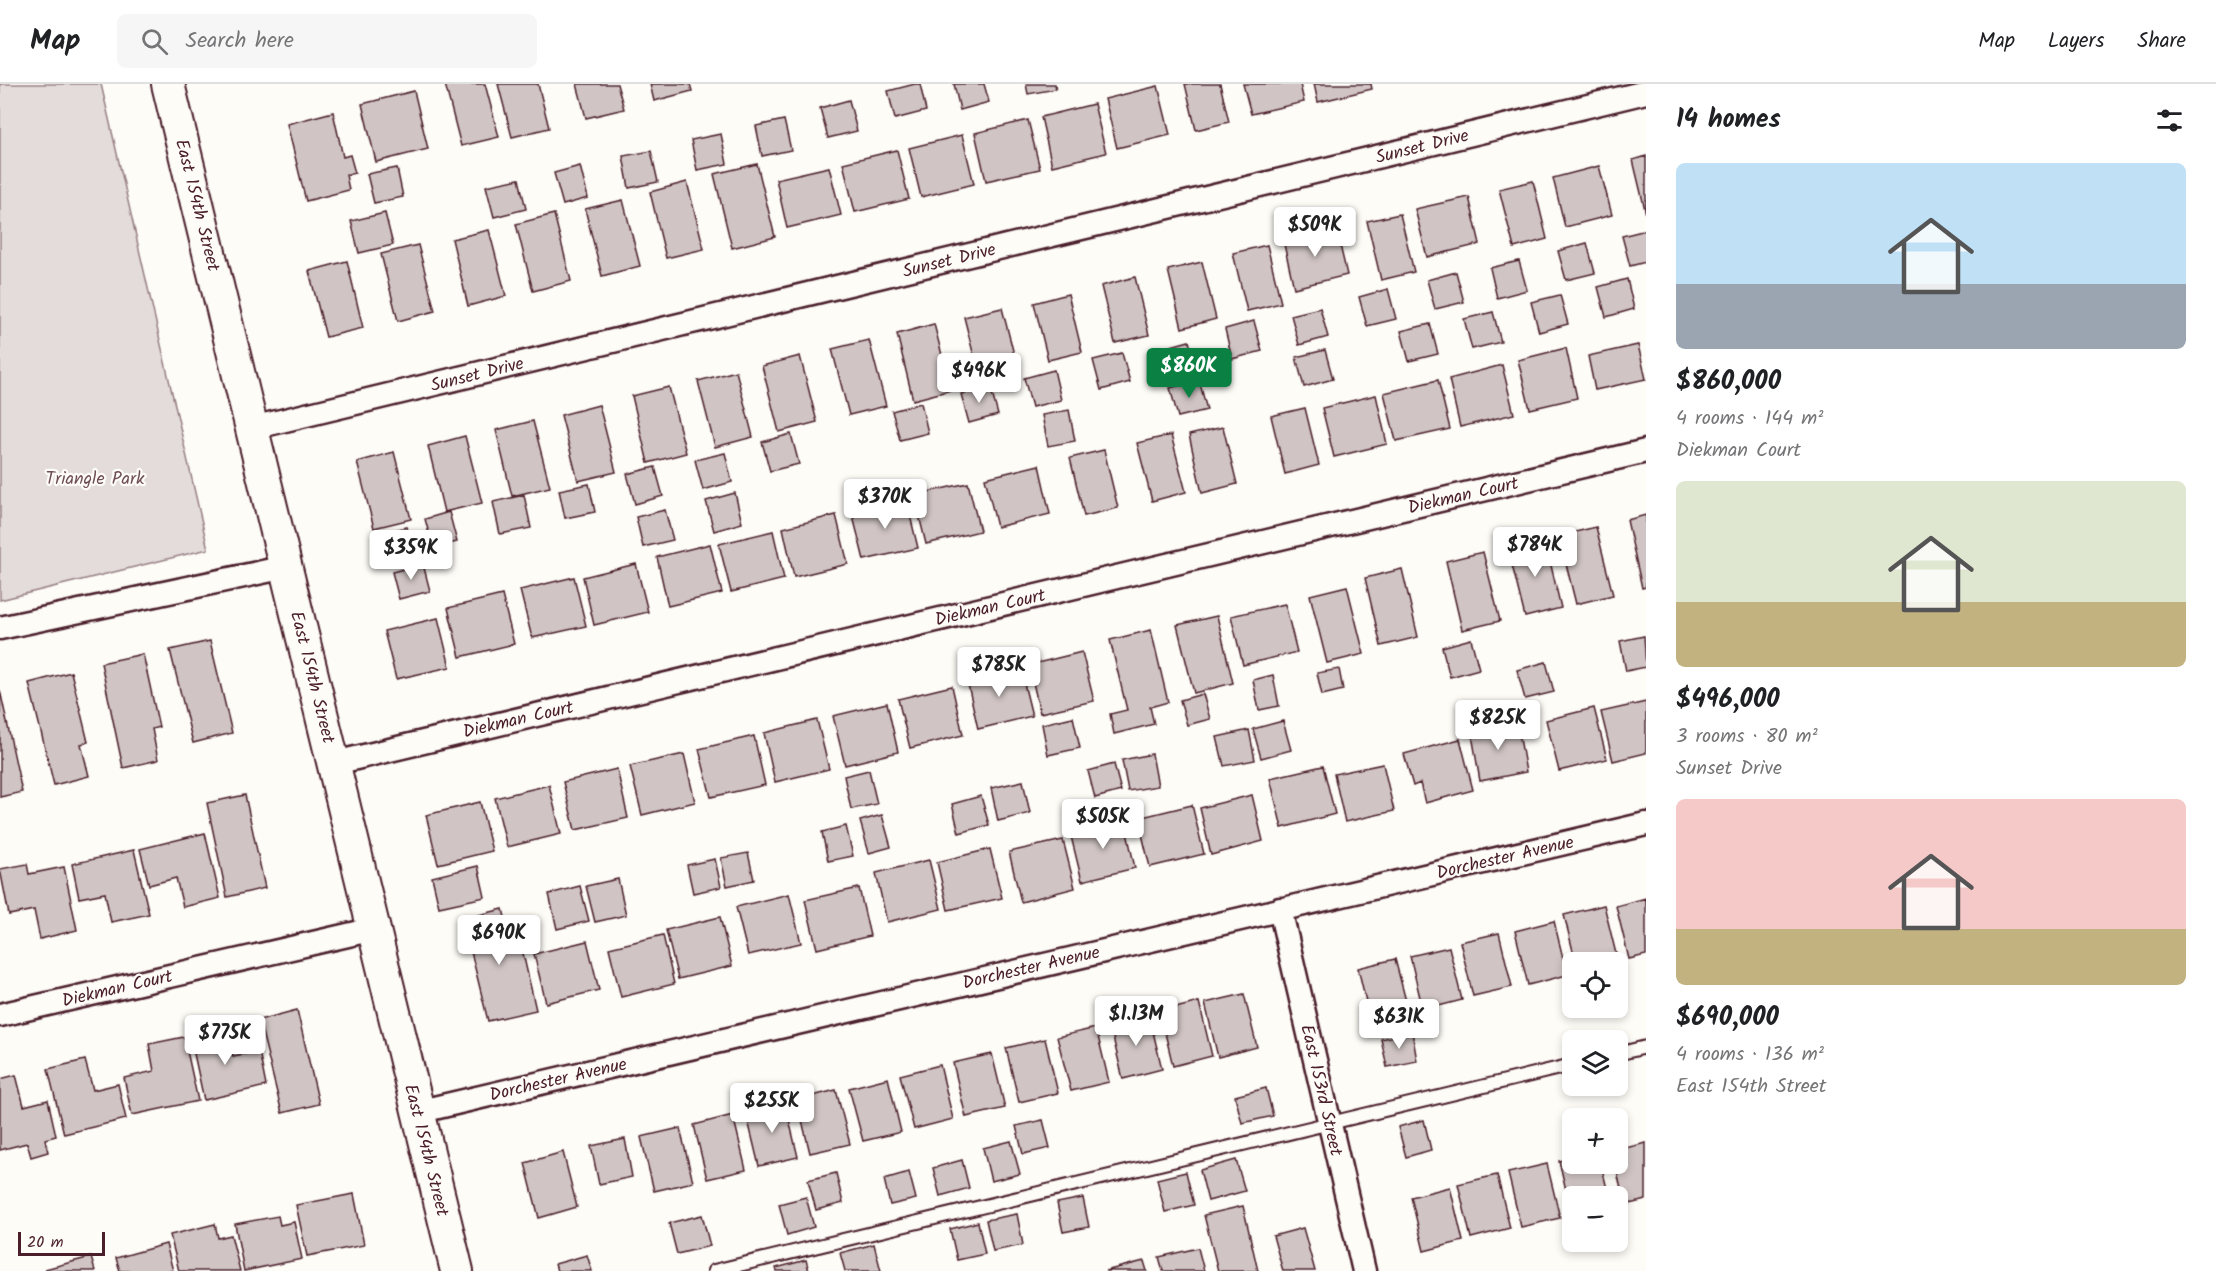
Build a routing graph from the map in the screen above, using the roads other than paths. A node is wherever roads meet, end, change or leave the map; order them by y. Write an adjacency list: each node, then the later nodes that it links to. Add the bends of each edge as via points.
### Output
1 (168, 84): 3 (street, East 154th Street)
2 (1646, 92): 3 (street, Sunset Drive)
3 (252, 428): 5 (street, East 154th Street)
4 (1646, 452): 7 (street, Diekman Court)
5 (286, 567): 6 (street); 7 (street, East 154th Street)
6 (0, 628)
7 (335, 763): 10 (street, East 154th Street)
8 (1646, 824): 9 (street, Dorchester Avenue)
9 (1280, 909): 15 (street, Dorchester Avenue); 16 (street, East 153rd Street)
10 (374, 929): 11 (street, Diekman Court); 15 (street, East 154th Street)
11 (0, 1015)
12 (1646, 1047): 13 (lane)
13 (1628, 1051)
14 (1562, 1067): 16 (lane)
15 (417, 1112): 17 (street, East 154th Street)
16 (1329, 1123): 18 (lane); 19 (street, East 153rd Street)
17 (457, 1271)
18 (714, 1271)
19 (1364, 1271)

